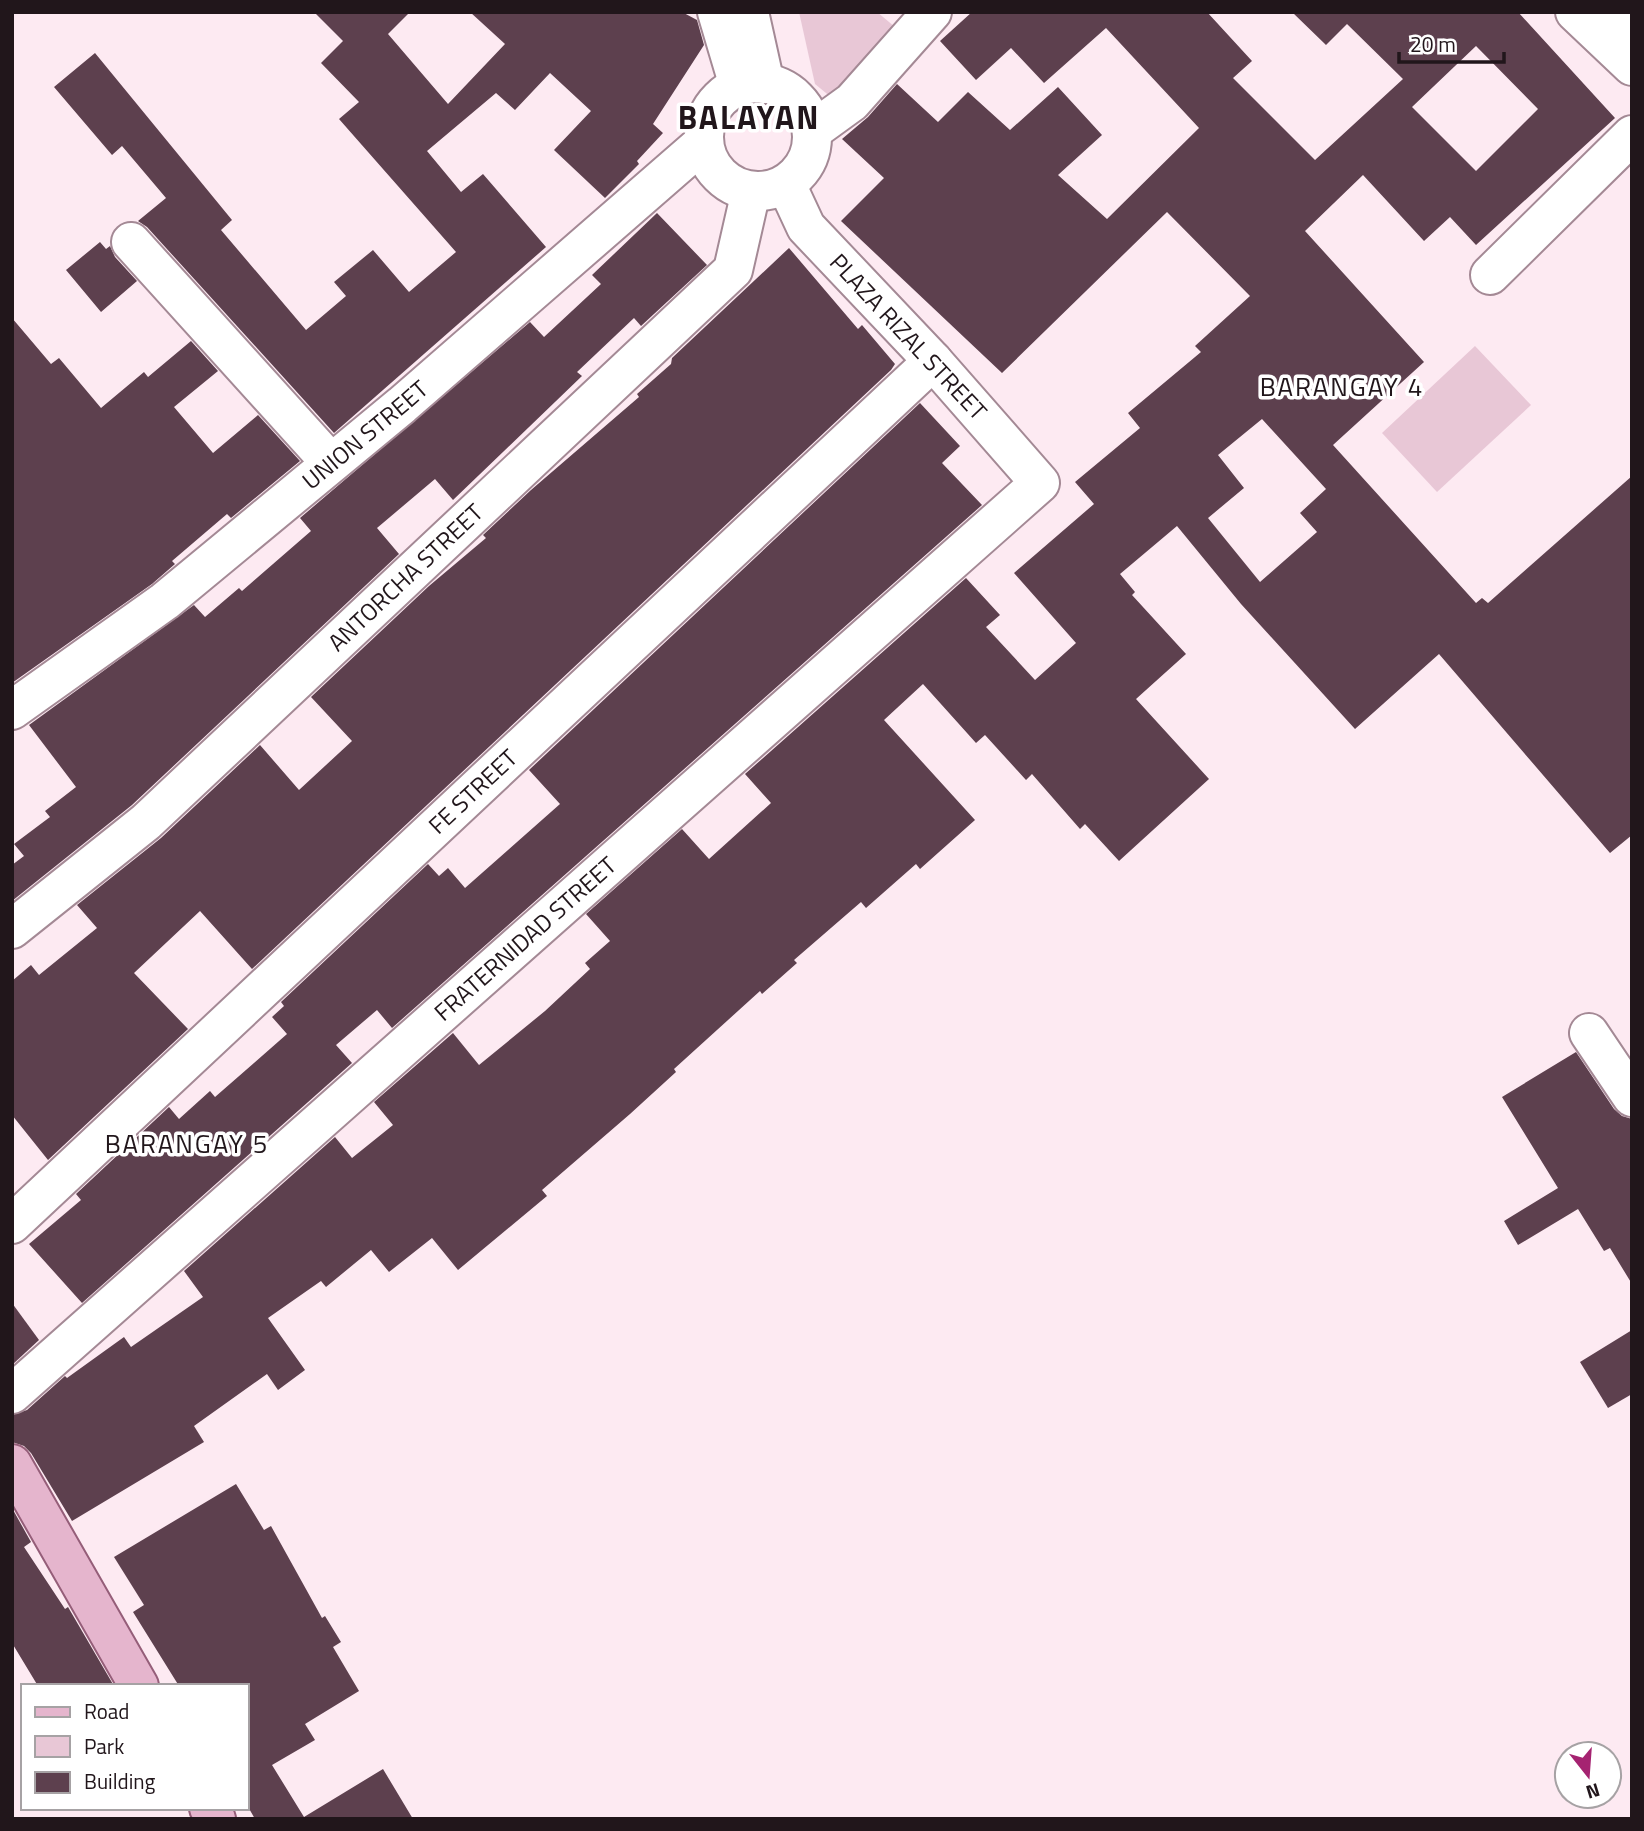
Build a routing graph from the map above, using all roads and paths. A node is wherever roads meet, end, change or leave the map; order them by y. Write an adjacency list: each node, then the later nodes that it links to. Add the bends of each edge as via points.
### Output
1 (717, 12): 8 (street)
2 (749, 12): 8 (street)
3 (932, 12): 9 (street, via 852,102)
4 (1575, 12): 7 (street)
5 (1618, 12): 6 (street)
6 (1632, 25)
7 (1632, 66)
8 (752, 85): 9 (street, via 793,96 806,111); 11 (street, via 723,95 711,109)
9 (812, 131): 12 (street, via 807,161)
10 (1632, 135): 14 (street)
11 (703, 143): 12 (street, via 719,176 734,186); 16 (street, UNION STREET)
12 (768, 188): 15 (street, PLAZA RIZAL STREET); 19 (street, ANTORCHA STREET, via 733,270 145,822)
13 (131, 242): 16 (street)
14 (1490, 275)
15 (933, 361): 17 (street, PLAZA RIZAL STREET); 22 (street, FE STREET)
16 (331, 463): 18 (street, UNION STREET, via 164,601)
17 (1040, 483): 23 (street, FRATERNIDAD STREET)
18 (12, 710)
19 (12, 929)
20 (1588, 1033): 21 (street)
21 (1632, 1097)
22 (12, 1224)
23 (12, 1394)
24 (12, 1464): 25 (main road)
25 (138, 1684)

